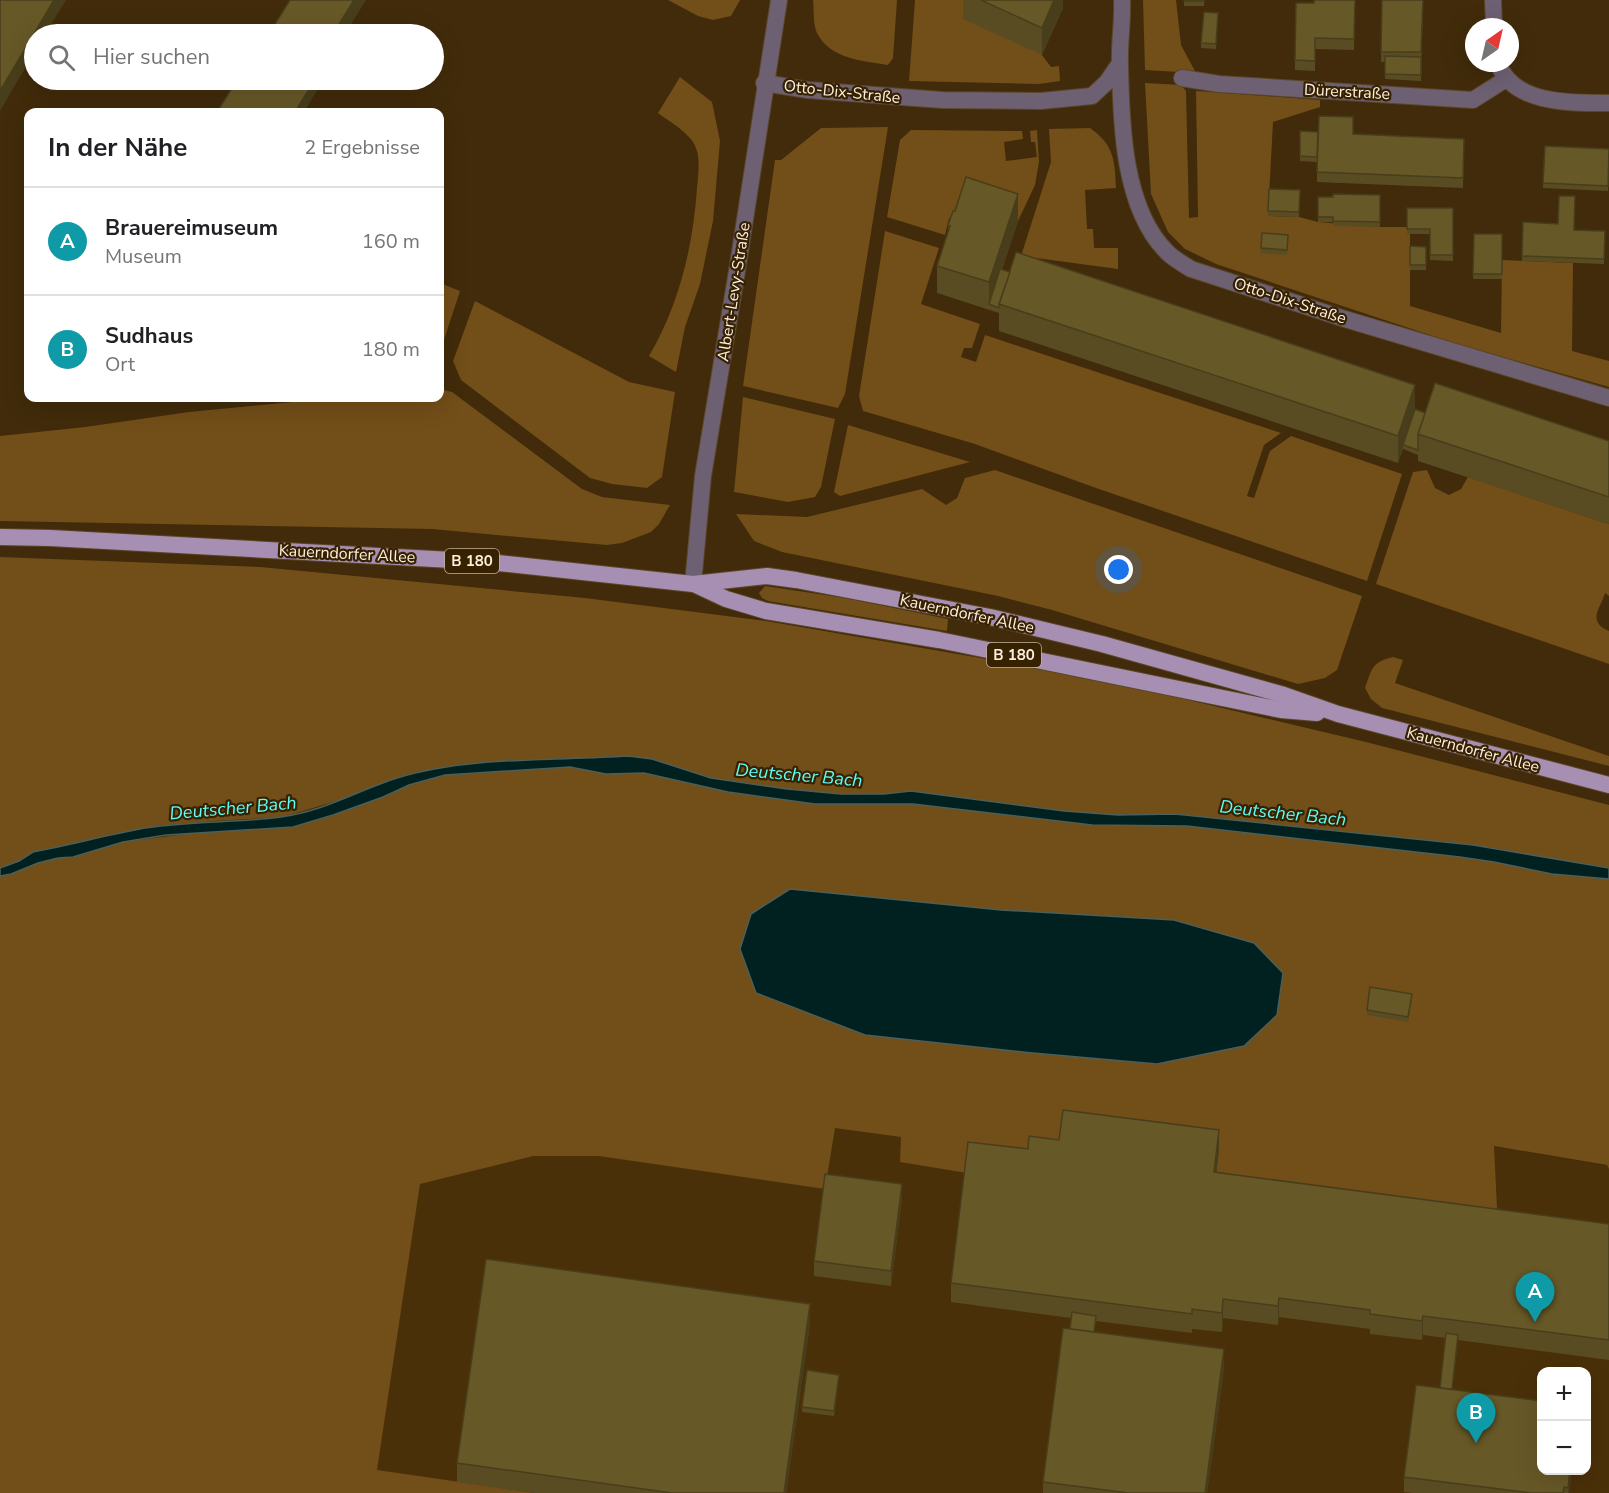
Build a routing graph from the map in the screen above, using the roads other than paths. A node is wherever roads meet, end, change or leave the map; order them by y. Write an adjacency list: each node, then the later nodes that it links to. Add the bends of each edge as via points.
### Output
1 (778, 0): 9 (street, Albert-Levy-Straße)
2 (1122, 0): 5 (street, Otto-Dix-Straße)
3 (1492, 0): 4 (street)
4 (1493, 18)
5 (1120, 63): 9 (street, Otto-Dix-Straße, via 1092,96 1041,101 931,100); 11 (street, Otto-Dix-Straße, via 1123,136 1133,195 1156,239 1169,254 1191,269)
6 (1502, 72): 8 (street)
7 (1182, 78): 8 (street, Dürerstraße, via 1219,84 1473,100)
8 (1506, 79): 10 (street, via 1519,91 1533,96)
9 (765, 83): 13 (street, Albert-Levy-Straße, via 700,499)
10 (1609, 103)
11 (1609, 398)
12 (0, 537): 13 (main road, Kauerndorfer Allee / B 180, via 489,562)
13 (693, 584): 14 (main road, Kauerndorfer Allee / B 180, via 766,611 939,640 1281,710); 14 (main road, Kauerndorfer Allee / B 180, via 767,576 990,617 1102,644)
14 (1338, 714): 15 (main road, Kauerndorfer Allee / B 180)
15 (1609, 785)

